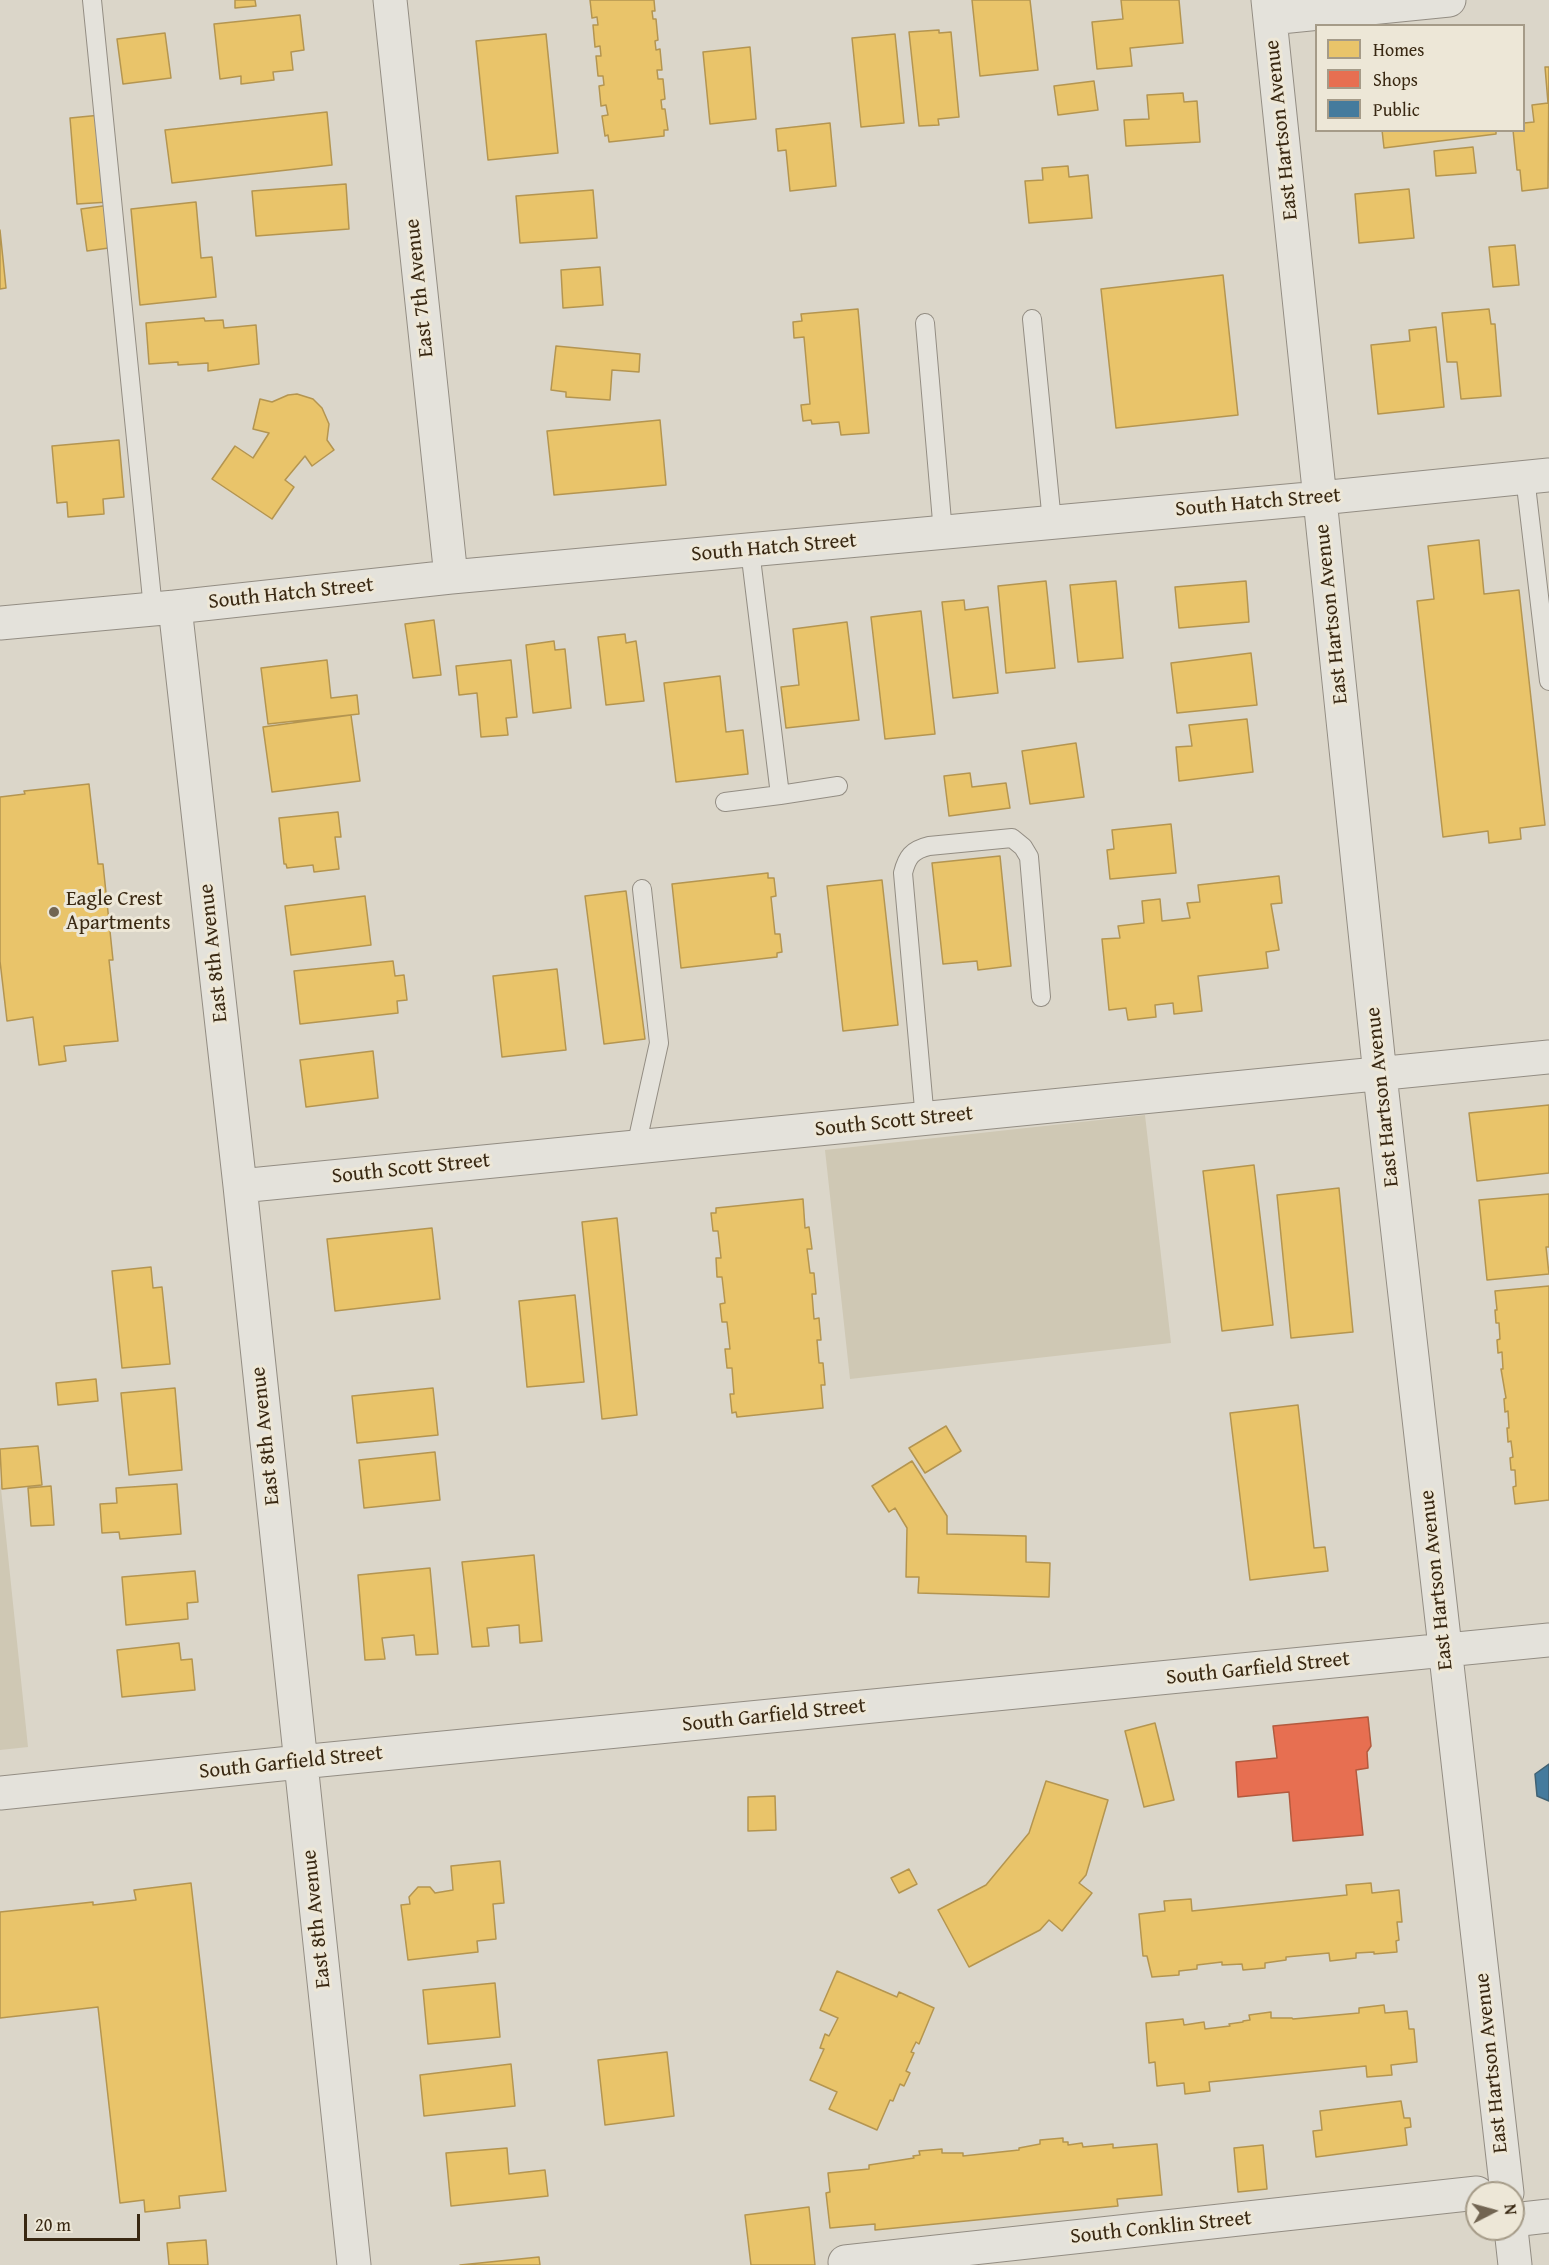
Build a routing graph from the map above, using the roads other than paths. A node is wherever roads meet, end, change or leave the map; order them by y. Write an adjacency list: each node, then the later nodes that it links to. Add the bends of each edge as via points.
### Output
1 (92, 0): 13 (lane)
2 (390, 0): 12 (street, East 7th Avenue)
3 (1449, 0): 4 (street)
4 (1269, 9): 8 (street, East Hartson Avenue)
5 (1032, 319): 9 (lane)
6 (925, 323): 10 (lane)
7 (1537, 476): 8 (street, South Hatch Street); 15 (lane)
8 (1320, 498): 9 (street, South Hatch Street); 22 (street, East Hartson Avenue)
9 (1052, 522): 10 (street, South Hatch Street)
10 (943, 533): 11 (street, South Hatch Street)
11 (750, 550): 12 (street, South Hatch Street); 17 (lane)
12 (451, 577): 13 (street, South Hatch Street)
13 (164, 608): 14 (street, South Hatch Street); 25 (street, East 8th Avenue)
14 (0, 623)
15 (1549, 681)
16 (838, 786): 17 (lane)
17 (780, 795): 18 (lane)
18 (725, 802)
19 (642, 889): 24 (lane, via 659,1043)
20 (1041, 997): 23 (lane, via 1029,857 1023,847 1012,838 916,849 906,860 903,873)
21 (1549, 1057): 22 (street, South Scott Street)
22 (1380, 1075): 23 (street, South Scott Street); 27 (street, East Hartson Avenue)
23 (925, 1120): 24 (street, South Scott Street)
24 (636, 1147): 25 (street, South Scott Street)
25 (240, 1186): 28 (street, East 8th Avenue)
26 (1549, 1640): 27 (street, South Garfield Street)
27 (1446, 1651): 28 (street, South Garfield Street); 30 (street, East Hartson Avenue)
28 (300, 1762): 29 (street, South Garfield Street); 36 (street, East 8th Avenue)
29 (0, 1793)
30 (1495, 2181)
31 (1465, 2201): 35 (street, South Conklin Street)
32 (1525, 2208): 33 (street, South Conklin Street)
33 (1549, 2216)
34 (1512, 2241): 37 (street)
35 (845, 2262)
36 (354, 2265)
37 (1515, 2265)

